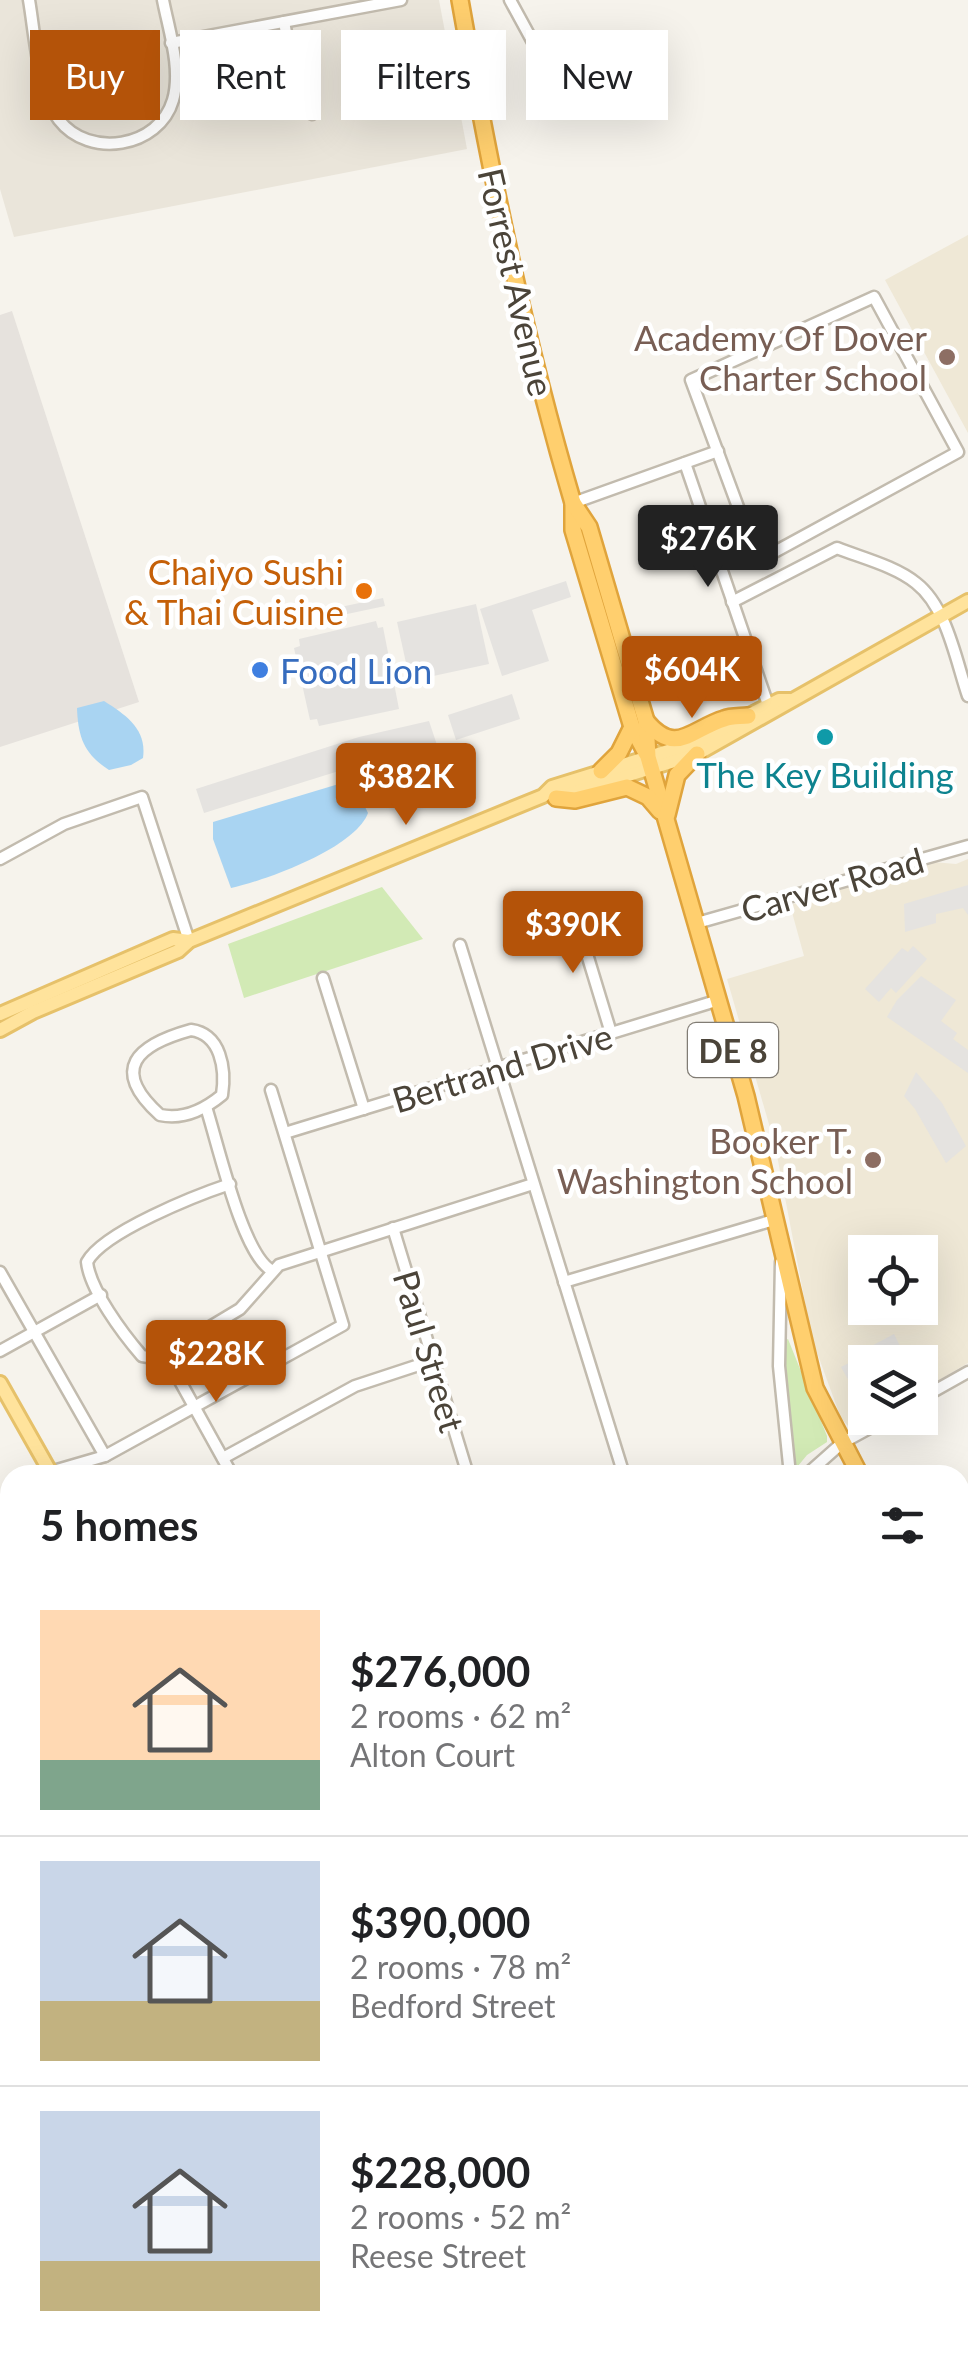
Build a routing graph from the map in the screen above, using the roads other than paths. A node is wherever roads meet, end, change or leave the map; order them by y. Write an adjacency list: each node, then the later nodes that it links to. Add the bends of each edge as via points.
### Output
1 (29, 0): 9 (street, via 46,90 60,121 82,139 111,144 151,130 170,108 176,82)
2 (163, 0): 9 (street)
3 (401, 0): 6 (street)
4 (460, 0): 12 (highway, Forrest Avenue / DE 8, via 509,260)
5 (510, 0): 8 (street)
6 (284, 22): 7 (street); 9 (street)
7 (286, 30)
8 (526, 30)
9 (171, 43)
10 (718, 451): 11 (street); 13 (street, via 758,561); 13 (street, via 691,380 874,297 958,452)
11 (685, 463): 12 (street); 16 (street)
12 (573, 503): 22 (highway, Forrest Avenue / DE 8, via 589,527)
13 (824, 525): 14 (street)
14 (837, 548): 16 (street); 17 (street, via 914,580)
15 (968, 601): 17 (main road)
16 (732, 602): 20 (street)
17 (939, 616): 18 (street); 19 (main road)
18 (968, 696)
19 (790, 700): 20 (main road); 23 (main road)
20 (768, 705): 21 (main road)
21 (748, 716): 22 (highway, via 725,718 678,740); 24 (main road)
22 (639, 724): 24 (highway, Forrest Avenue / DE 8); 25 (highway)
23 (697, 754): 24 (main road); 27 (highway, via 677,774)
24 (650, 763): 25 (main road); 26 (main road); 27 (highway, DE 8)
25 (602, 770): 26 (main road, via 552,787)
26 (549, 797): 27 (highway, via 575,800 627,787 648,797); 32 (main road)
27 (666, 819): 31 (highway, DE 8)
28 (968, 846): 31 (street, Carver Road)
29 (0, 859): 32 (street, via 64,824 142,797)
30 (573, 908): 38 (street)
31 (697, 923): 35 (highway, DE 8)
32 (189, 941): 36 (main road, via 173,939); 37 (main road)
33 (460, 945): 39 (street)
34 (323, 978): 42 (street)
35 (719, 1000): 38 (street, Bertrand Drive); 46 (highway, DE 8)
36 (0, 1014)
37 (0, 1030)
38 (610, 1033): 39 (street, Bertrand Drive)
39 (496, 1068): 42 (street, Bertrand Drive); 45 (street)
40 (271, 1090): 43 (street)
41 (206, 1108): 41 (street, via 222,1095 225,1079 212,1039 190,1030 140,1053 134,1062 137,1088 160,1116); 44 (street)
42 (364, 1109): 43 (street, Bertrand Drive)
43 (284, 1133): 49 (street)
44 (230, 1184): 50 (street, via 252,1248); 53 (street, via 196,1195 93,1252 88,1271)
45 (532, 1184): 47 (street); 52 (street)
46 (777, 1219): 48 (highway, DE 8); 52 (street)
47 (393, 1228): 49 (street); 57 (street, Paul Street)
48 (781, 1241): 63 (highway, DE 8, via 816,1388); 71 (street, via 779,1366)
49 (320, 1251): 50 (street); 61 (street, via 343,1326)
50 (271, 1270): 56 (street, via 240,1309)
51 (0, 1272): 54 (street)
52 (564, 1282): 70 (street)
53 (101, 1296): 54 (street); 56 (street, via 142,1356)
54 (34, 1332): 55 (street); 64 (street)
55 (0, 1351)
56 (165, 1354): 61 (street)
57 (432, 1361): 65 (street, via 355,1386); 69 (street, Paul Street)
58 (968, 1372): 60 (street)
59 (0, 1383): 66 (main road)
60 (938, 1389)
61 (195, 1409): 64 (street); 65 (street)
62 (857, 1435): 63 (street)
63 (842, 1443): 72 (street); 73 (highway, DE 8)
64 (106, 1456): 67 (street)
65 (222, 1458): 68 (street)
66 (46, 1465)
67 (77, 1465)
68 (226, 1465)
69 (465, 1465)
70 (621, 1465)
71 (789, 1465)
72 (817, 1465)
73 (854, 1465)

